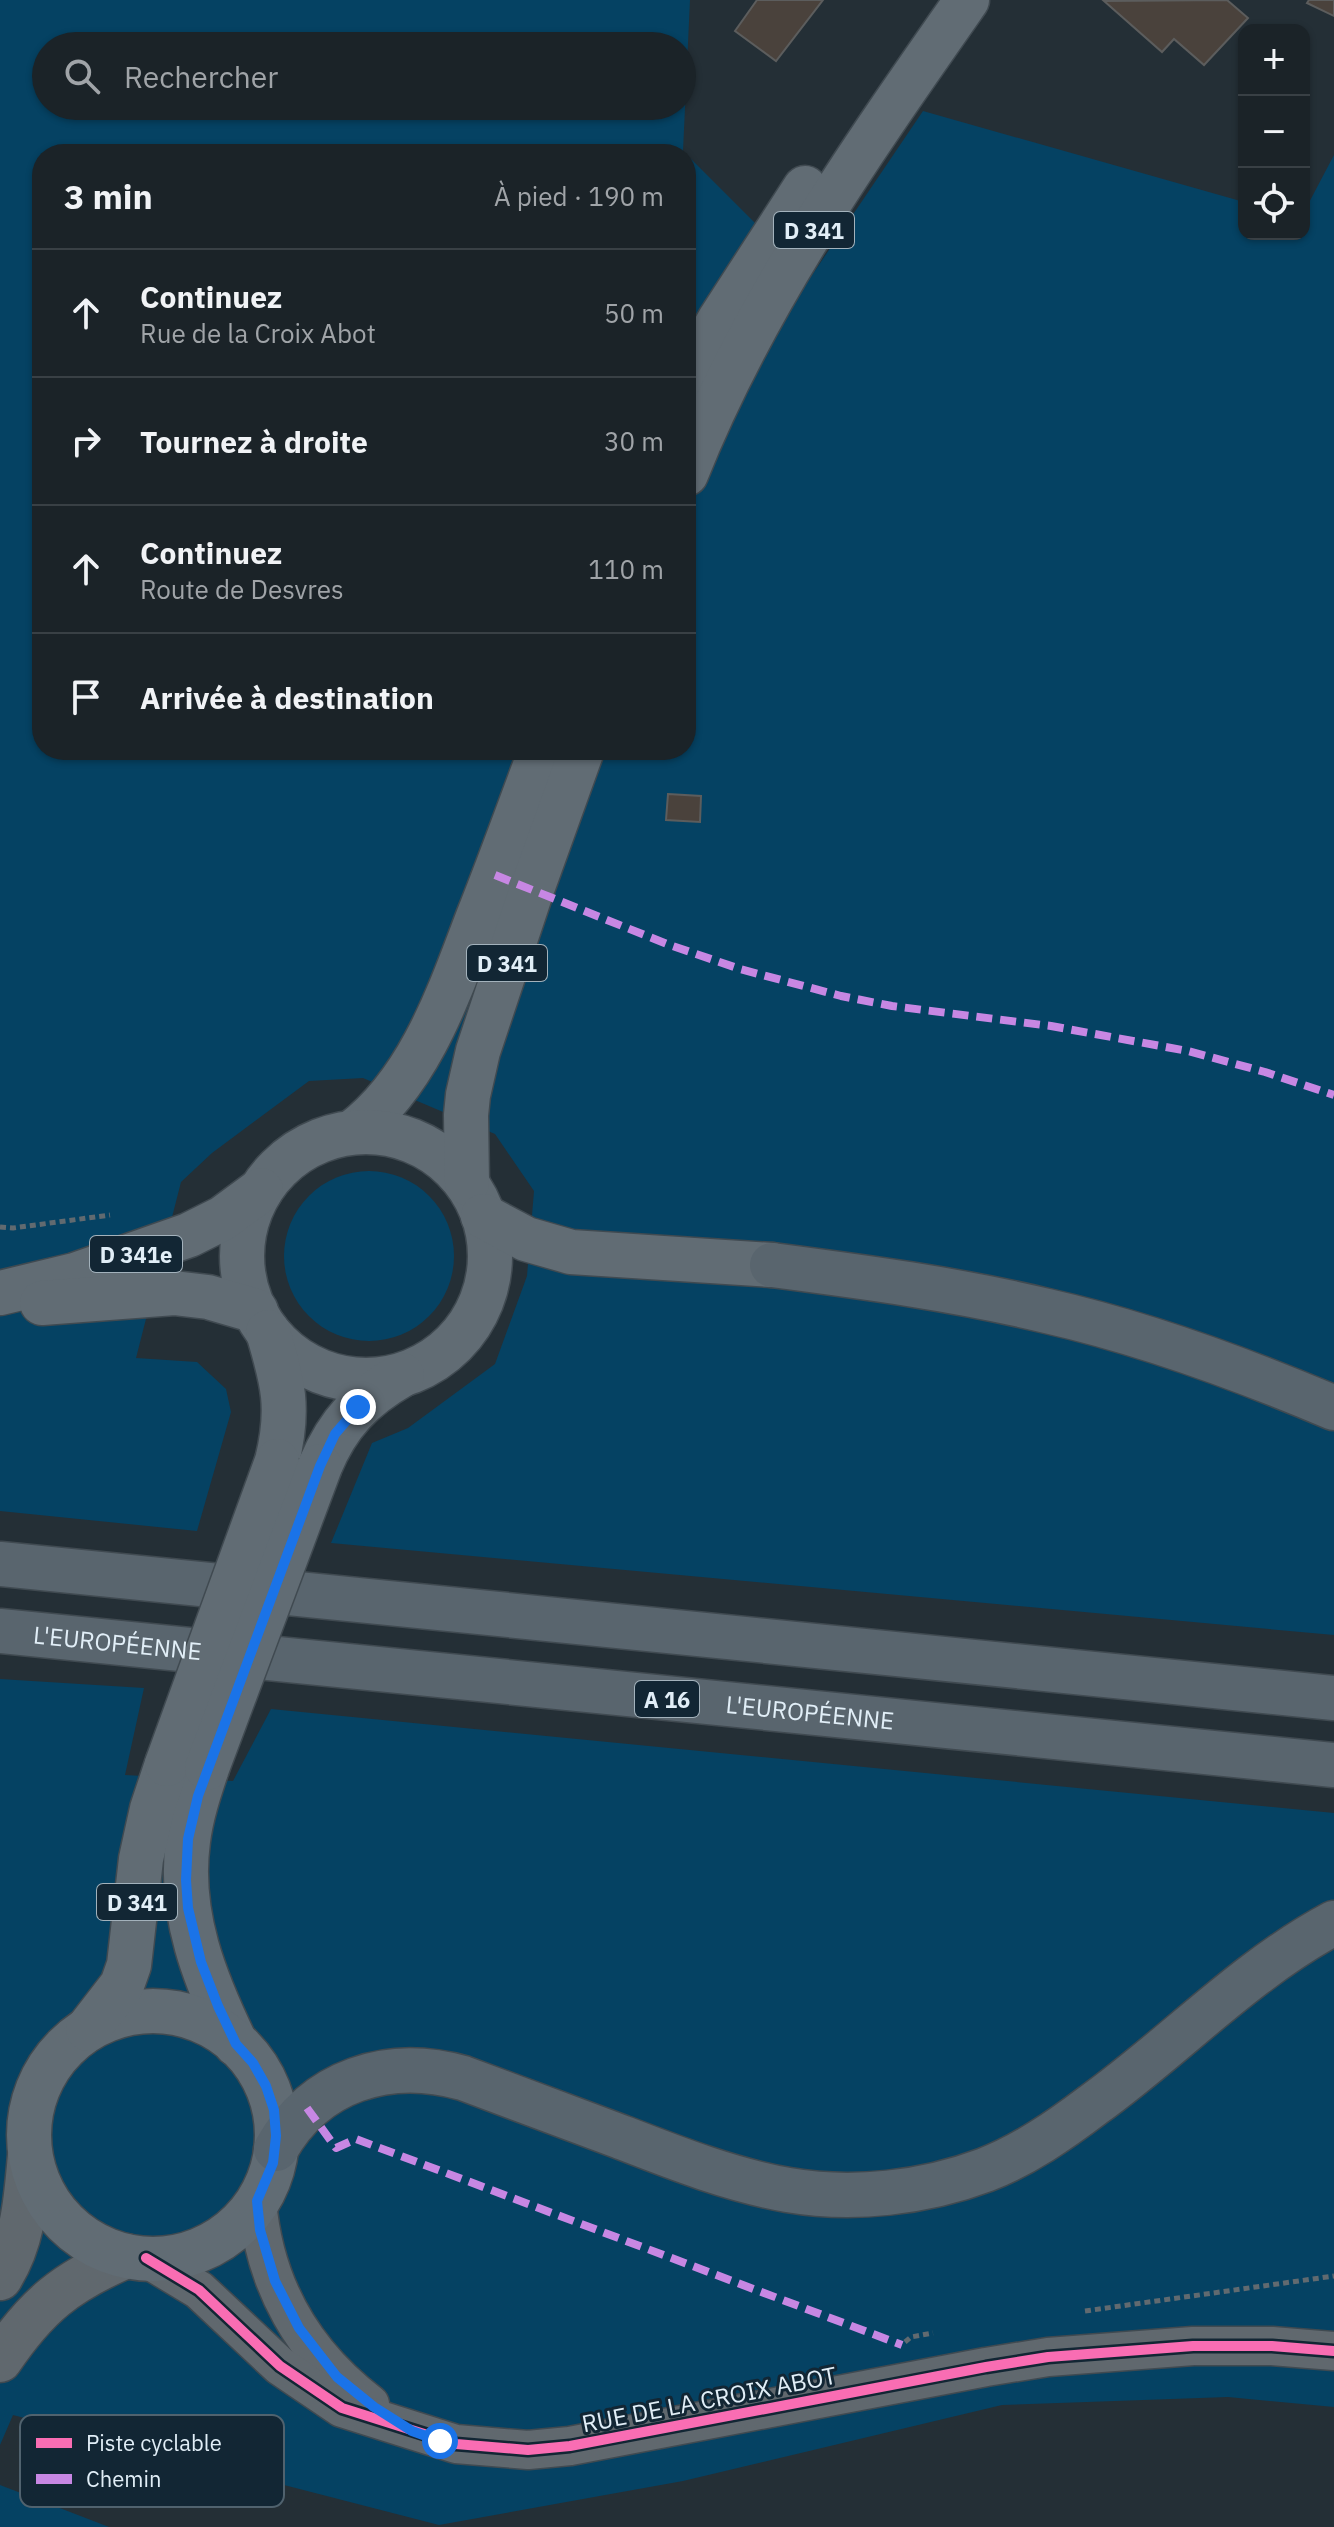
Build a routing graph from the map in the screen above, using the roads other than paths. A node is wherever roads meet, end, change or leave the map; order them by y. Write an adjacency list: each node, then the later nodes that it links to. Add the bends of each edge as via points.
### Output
1 (932, 0): 3 (main road, D 341)
2 (967, 0): 4 (main road, D 341, via 859,155 769,304)
3 (696, 362)
4 (696, 452)
5 (537, 760): 7 (main road, D 341, via 434,1025 384,1105)
6 (578, 760): 9 (main road, D 341, via 478,1051 468,1095 465,1155)
7 (353, 1132): 8 (main road, via 300,1151); 9 (main road, via 411,1140 442,1158)
8 (261, 1190): 11 (main road, D 341e, via 189,1235 75,1275); 13 (main road, via 242,1245 244,1279)
9 (475, 1200): 10 (main road, via 526,1239 571,1252); 14 (main road, via 489,1240 486,1288 477,1311 447,1350)
10 (772, 1265): 15 (highway, via 908,1283 1050,1311 1196,1355)
11 (0, 1293)
12 (0, 1302): 13 (main road, D 341e, via 61,1303 174,1293 208,1297)
13 (262, 1322): 14 (main road, via 293,1356 313,1368 370,1379); 20 (main road, D 341, bridge, via 280,1372 284,1428)
14 (404, 1373): 20 (main road, D 341, bridge, via 352,1413 335,1434)
15 (1334, 1408)
16 (0, 1564): 18 (highway)
17 (0, 1631): 19 (highway, L'EUROPÉENNE / A 16)
18 (1334, 1698)
19 (1334, 1765)
20 (187, 1766): 22 (main road, D 341, via 152,1809 129,1965 122,1985); 23 (main road, D 341, via 186,1894 193,1935)
21 (1334, 1923): 24 (highway, via 1252,1975 1054,2132 988,2168 925,2187 826,2193 770,2186 429,2070 373,2075 338,2088 296,2118)
22 (88, 2029): 23 (main road, via 125,2014 165,2011 203,2022); 25 (main road, via 58,2055 37,2090 30,2116)
23 (236, 2044): 24 (main road, via 266,2086 274,2110)
24 (276, 2149): 26 (main road)
25 (30, 2155): 27 (main road, via 44,2193 68,2225 101,2247); 28 (main road, via 19,2241)
26 (257, 2201): 27 (main road, via 241,2221 209,2244 185,2254); 31 (street, RUE DE LA CROIX ABOT, via 268,2263 305,2337 337,2377)
27 (136, 2257): 30 (main road, via 75,2281 50,2299); 31 (street, RUE DE LA CROIX ABOT, via 184,2280 308,2387 342,2408)
28 (0, 2278)
29 (1334, 2351): 31 (street, RUE DE LA CROIX ABOT, via 1193,2346 1048,2357 549,2449 476,2447)
30 (0, 2360)
31 (412, 2431)

